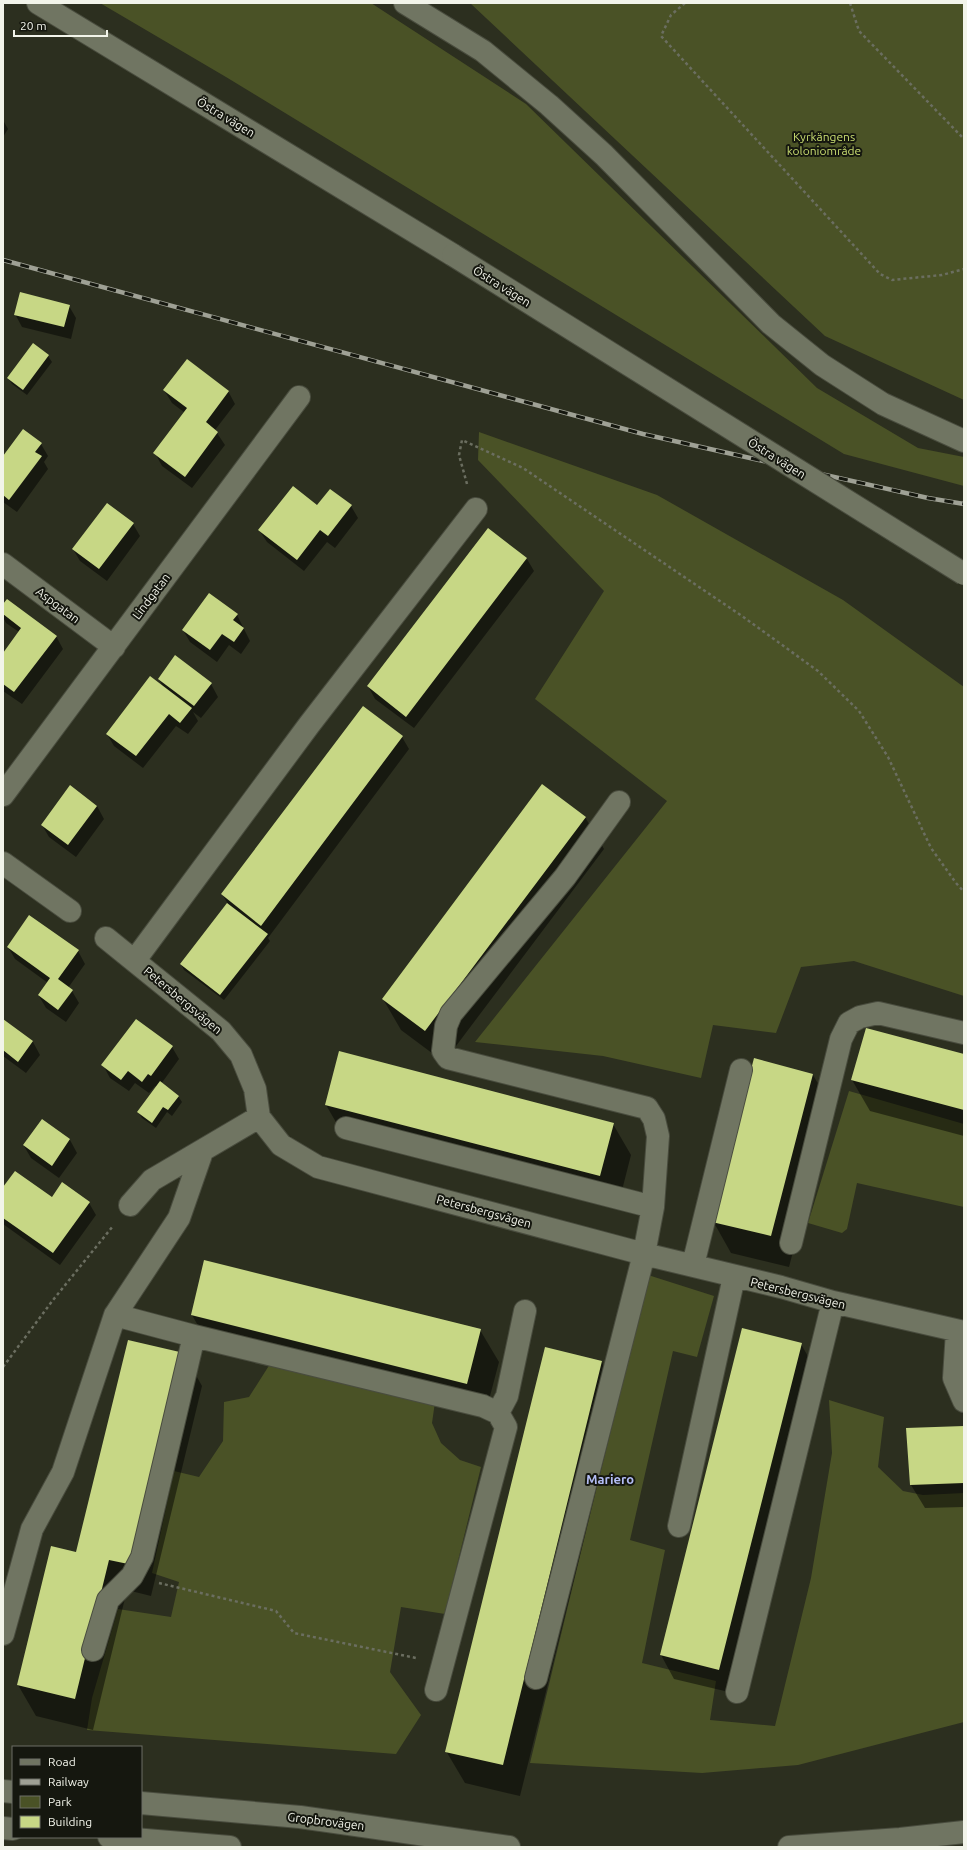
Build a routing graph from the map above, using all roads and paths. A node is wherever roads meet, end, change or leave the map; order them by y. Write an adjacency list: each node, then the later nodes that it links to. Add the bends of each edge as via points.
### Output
1 (38, 3): 11 (street, Östra vägen, bridge, via 453,255)
2 (404, 3): 8 (street, via 483,51 549,105 604,155 771,324 822,365 882,404)
3 (684, 3): 6 (path, via 671,15 661,36 880,274 892,280)
4 (850, 3): 5 (path, via 859,31)
5 (964, 138)
6 (964, 269)
7 (299, 397): 12 (street, Lindgatan)
8 (964, 441)
9 (476, 509): 16 (path, via 459,455 462,440 529,472 742,616 818,671 859,711 888,757 931,848); 19 (street, via 309,725)
10 (3, 564): 12 (street, Aspgatan)
11 (964, 574)
12 (114, 646): 13 (street, Lindgatan)
13 (3, 794)
14 (619, 802): 26 (street, via 565,877 451,1014 446,1026 443,1051 448,1058 647,1108 654,1119 658,1136)
15 (3, 863): 17 (street)
16 (964, 892)
17 (70, 911)
18 (106, 938): 19 (street, Petersbergsvägen)
19 (135, 960): 22 (street, Petersbergsvägen, via 221,1031 241,1055 255,1089)
20 (964, 1033): 27 (street, via 878,1013 860,1017 849,1023 840,1040)
21 (741, 1070): 29 (street)
22 (259, 1117): 24 (street); 28 (street, Petersbergsvägen, via 281,1145 318,1166)
23 (346, 1128): 26 (street)
24 (202, 1152): 25 (street, via 152,1180); 33 (street, via 179,1218)
25 (130, 1205): 36 (path)
26 (653, 1206): 28 (street)
27 (791, 1243)
28 (644, 1254): 29 (street, Petersbergsvägen); 44 (street)
29 (693, 1265): 30 (street, Petersbergsvägen)
30 (734, 1277): 31 (street, Petersbergsvägen); 39 (street)
31 (833, 1302): 34 (street, Petersbergsvägen); 46 (street)
32 (525, 1311): 38 (street, via 507,1396)
33 (115, 1315): 35 (street); 41 (street, via 63,1472 32,1529)
34 (960, 1332): 37 (street, via 954,1378)
35 (194, 1336): 38 (street, via 483,1406); 40 (street, via 142,1558)
36 (3, 1367)
37 (964, 1401)
38 (498, 1413): 43 (street, via 506,1427)
39 (680, 1526)
40 (132, 1576): 42 (street, via 108,1600); 43 (path, via 276,1611 294,1633)
41 (3, 1634)
42 (93, 1650)
43 (443, 1664): 45 (street)
44 (536, 1678)
45 (436, 1690)
46 (737, 1692)
47 (142, 1803): 51 (street, Gropbrovägen, via 300,1817)
48 (964, 1832): 52 (street)
49 (120, 1838): 50 (street)
50 (230, 1847)
51 (510, 1847)
52 (789, 1847)

